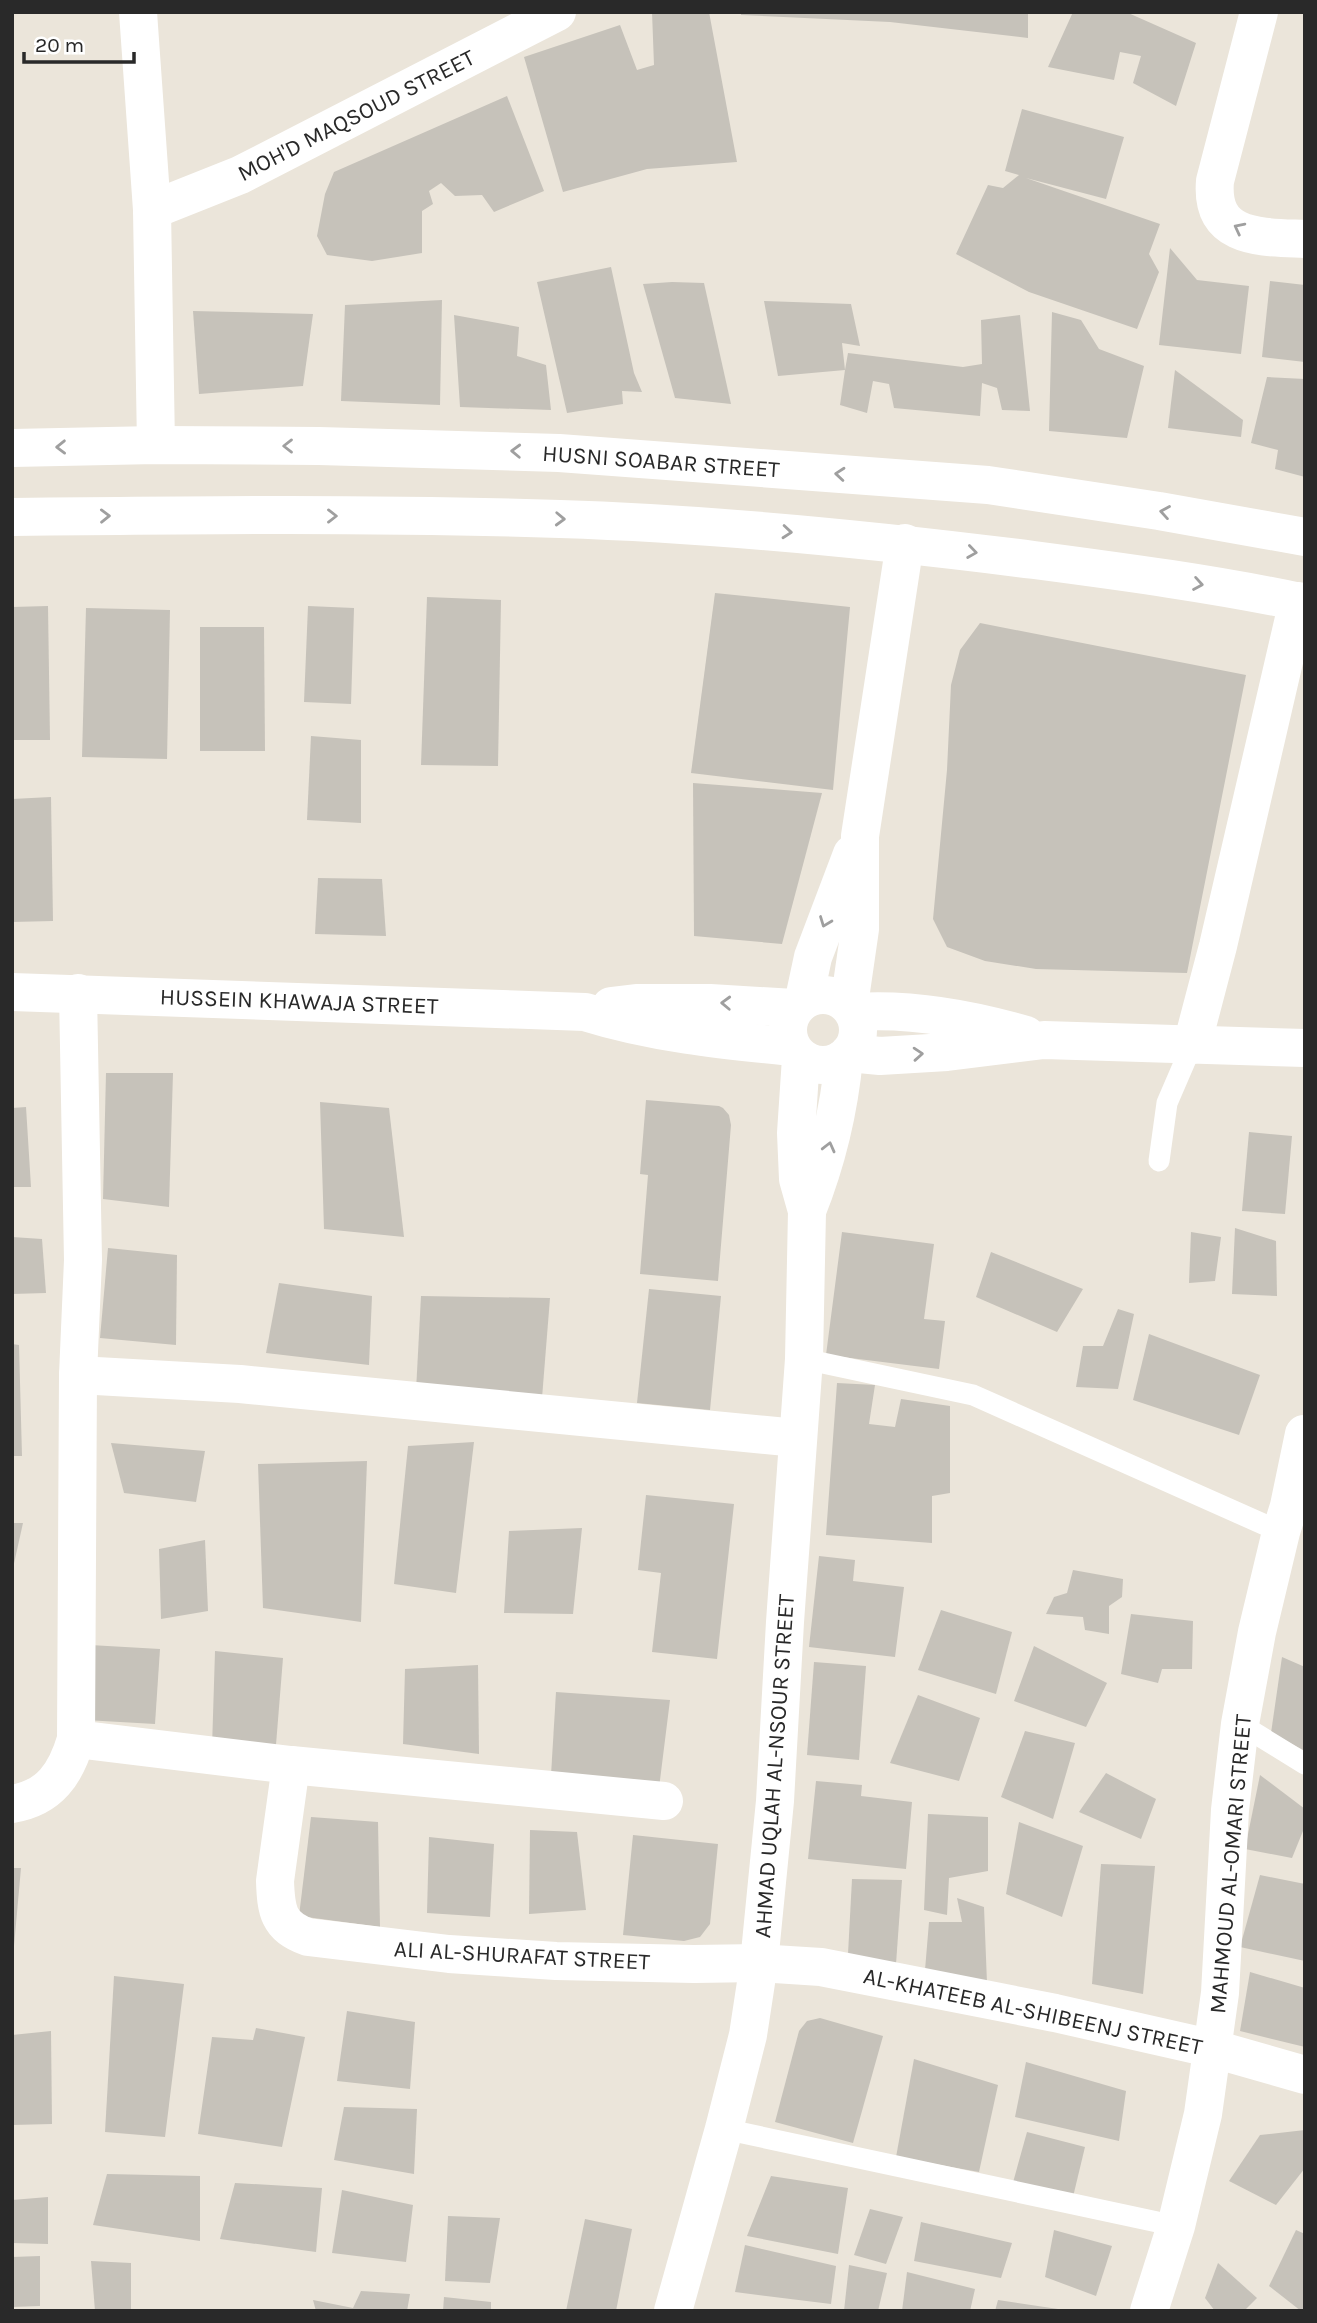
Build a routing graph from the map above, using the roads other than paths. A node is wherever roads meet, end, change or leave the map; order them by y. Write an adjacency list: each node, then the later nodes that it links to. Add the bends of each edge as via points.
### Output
1 (138, 12): 4 (street)
2 (557, 12): 4 (street, MOH'D MAQSOUD STREET, via 240,175)
3 (1259, 12): 5 (street, one-way to 3, via 1256,236 1232,227 1218,213 1213,199)
4 (152, 211): 6 (street)
5 (1305, 240)
6 (156, 445): 7 (street, HUSNI SOABAR STREET, one-way to 7); 9 (street, HUSNI SOABAR STREET, one-way to 6, via 988,485 558,453)
7 (12, 448)
8 (12, 517): 10 (street, one-way to 10, via 562,519)
9 (1305, 537)
10 (905, 543): 11 (street, one-way to 11, via 1118,570); 12 (street)
11 (1302, 602): 19 (street)
12 (860, 836): 15 (street, one-way to 15); 16 (street, via 860,929)
13 (12, 992): 14 (street, HUSSEIN KHAWAJA STREET)
14 (78, 993): 17 (street, HUSSEIN KHAWAJA STREET); 26 (street, via 83,1260)
15 (799, 1004): 16 (street, via 827,994); 17 (street, HUSSEIN KHAWAJA STREET, one-way to 17, via 636,1003); 21 (street, via 788,1020 787,1034)
16 (851, 1008): 18 (street, via 957,1019); 22 (street, via 858,1033)
17 (586, 1012): 21 (street, HUSSEIN KHAWAJA STREET)
18 (1044, 1040): 19 (street); 22 (street, one-way to 18, via 947,1052)
19 (1192, 1045): 20 (street); 23 (lane, via 1167,1103)
20 (1305, 1048)
21 (796, 1052): 22 (street, via 822,1065); 24 (street, AHMAD UQLAH AL-NSOUR STREET, via 796,1155)
22 (847, 1056): 24 (street, AHMAD UQLAH AL-NSOUR STREET, one-way to 22, via 834,1127)
23 (1159, 1161)
24 (807, 1211): 25 (street, AHMAD UQLAH AL-NSOUR STREET)
25 (804, 1359): 29 (street, AHMAD UQLAH AL-NSOUR STREET); 30 (lane, via 974,1395)
26 (78, 1375): 29 (street, via 240,1384); 32 (street)
27 (1305, 1415): 28 (lane, MAHMOUD AL-OMARI STREET)
28 (1304, 1434): 30 (street, MAHMOUD AL-OMARI STREET)
29 (797, 1438): 37 (street, AHMAD UQLAH AL-NSOUR STREET, via 775,1801)
30 (1281, 1532): 31 (street, MAHMOUD AL-OMARI STREET)
31 (1240, 1724): 33 (lane); 38 (street, MAHMOUD AL-OMARI STREET)
32 (76, 1739): 34 (street); 36 (street, via 59,1779 43,1793)
33 (1305, 1764)
34 (291, 1765): 35 (street); 37 (street, ALI AL-SHURAFAT STREET, via 275,1881 277,1910 301,1935 449,1954 568,1961)
35 (664, 1801)
36 (12, 1804)
37 (759, 1963): 38 (street, AL-KHATEEB AL-SHIBEENJ STREET, via 871,1975); 40 (street, AHMAD UQLAH AL-NSOUR STREET, via 748,2035)
38 (1214, 2049): 39 (street, AL-KHATEEB AL-SHIBEENJ STREET); 41 (street, MAHMOUD AL-OMARI STREET)
39 (1305, 2075)
40 (724, 2129): 41 (lane); 42 (street, AHMAD UQLAH AL-NSOUR STREET)
41 (1176, 2225): 43 (street, MAHMOUD AL-OMARI STREET)
42 (673, 2311)
43 (1149, 2311)

